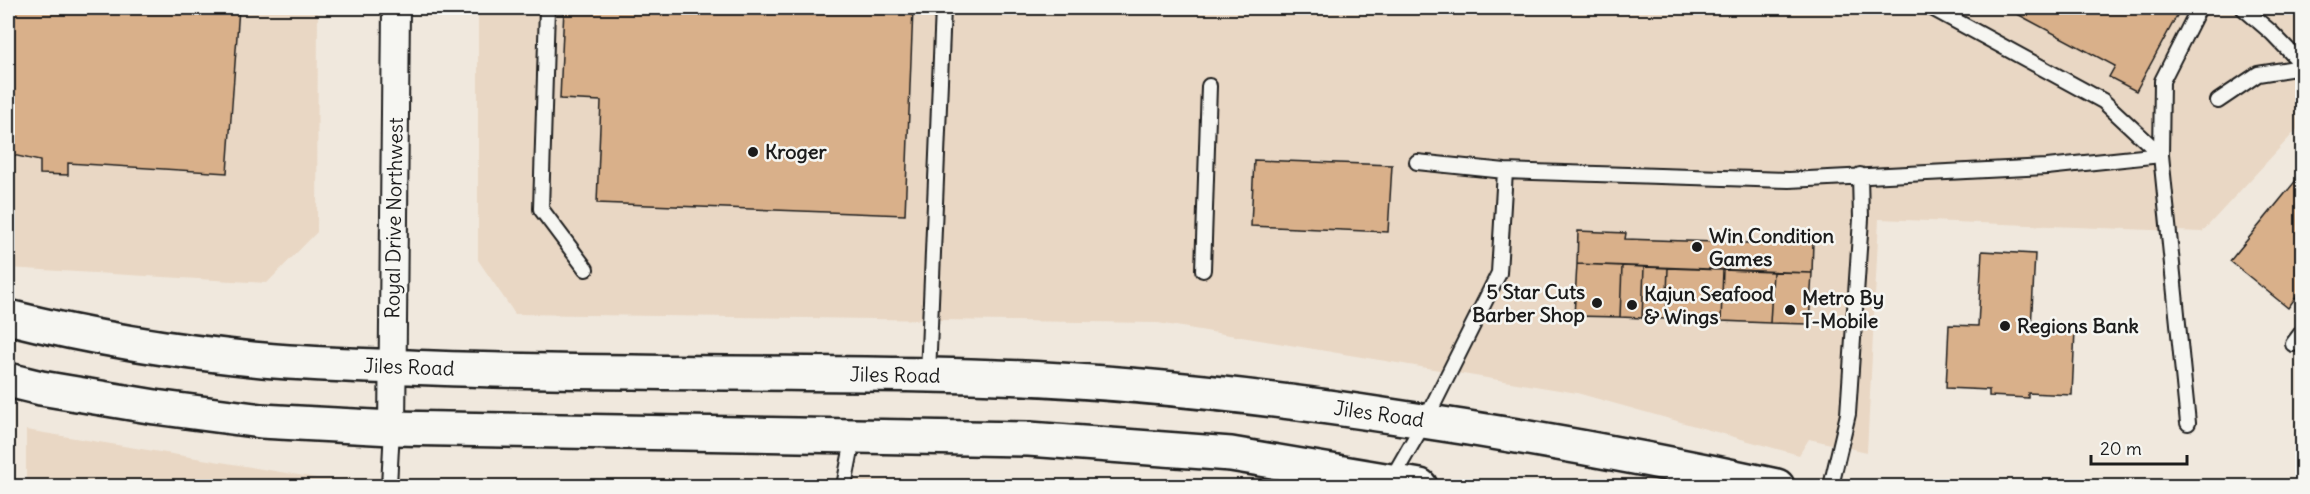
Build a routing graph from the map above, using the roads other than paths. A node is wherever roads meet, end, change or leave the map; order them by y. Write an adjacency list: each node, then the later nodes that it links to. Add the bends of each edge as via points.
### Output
1 (396, 8): 19 (street, Royal Drive Northwest)
2 (548, 8): 14 (lane, via 541,209)
3 (943, 8): 20 (lane)
4 (1932, 8): 10 (lane, via 2103,101)
5 (2199, 8): 10 (lane, via 2162,81)
6 (2242, 8): 7 (lane)
7 (2302, 66): 9 (lane, via 2258,74)
8 (1209, 86): 15 (lane)
9 (2218, 101)
10 (2161, 155): 13 (lane, via 2047,168); 23 (lane)
11 (1417, 162): 12 (lane)
12 (1505, 171): 13 (lane, via 1789,180); 22 (lane, via 1499,273)
13 (1860, 175): 32 (lane, via 1861,219 1848,414)
14 (586, 269)
15 (1203, 270)
16 (8, 317): 19 (street, Jiles Road, via 162,348 264,360)
17 (2302, 332): 18 (lane)
18 (2293, 344)
19 (392, 366): 20 (street, Jiles Road, via 501,371); 24 (street, Royal Drive Northwest)
20 (928, 375): 22 (street, Jiles Road, via 1181,390)
21 (8, 380): 24 (street, via 155,407 261,421)
22 (1425, 421): 27 (lane); 31 (street, Jiles Road, via 1620,453)
23 (2188, 423)
24 (392, 428): 25 (street); 28 (lane)
25 (854, 435): 26 (street, via 1029,439); 29 (lane)
26 (1231, 454): 27 (street); 30 (street)
27 (1399, 485)
28 (389, 486)
29 (844, 486)
30 (1285, 486)
31 (1777, 486)
32 (1831, 486)

